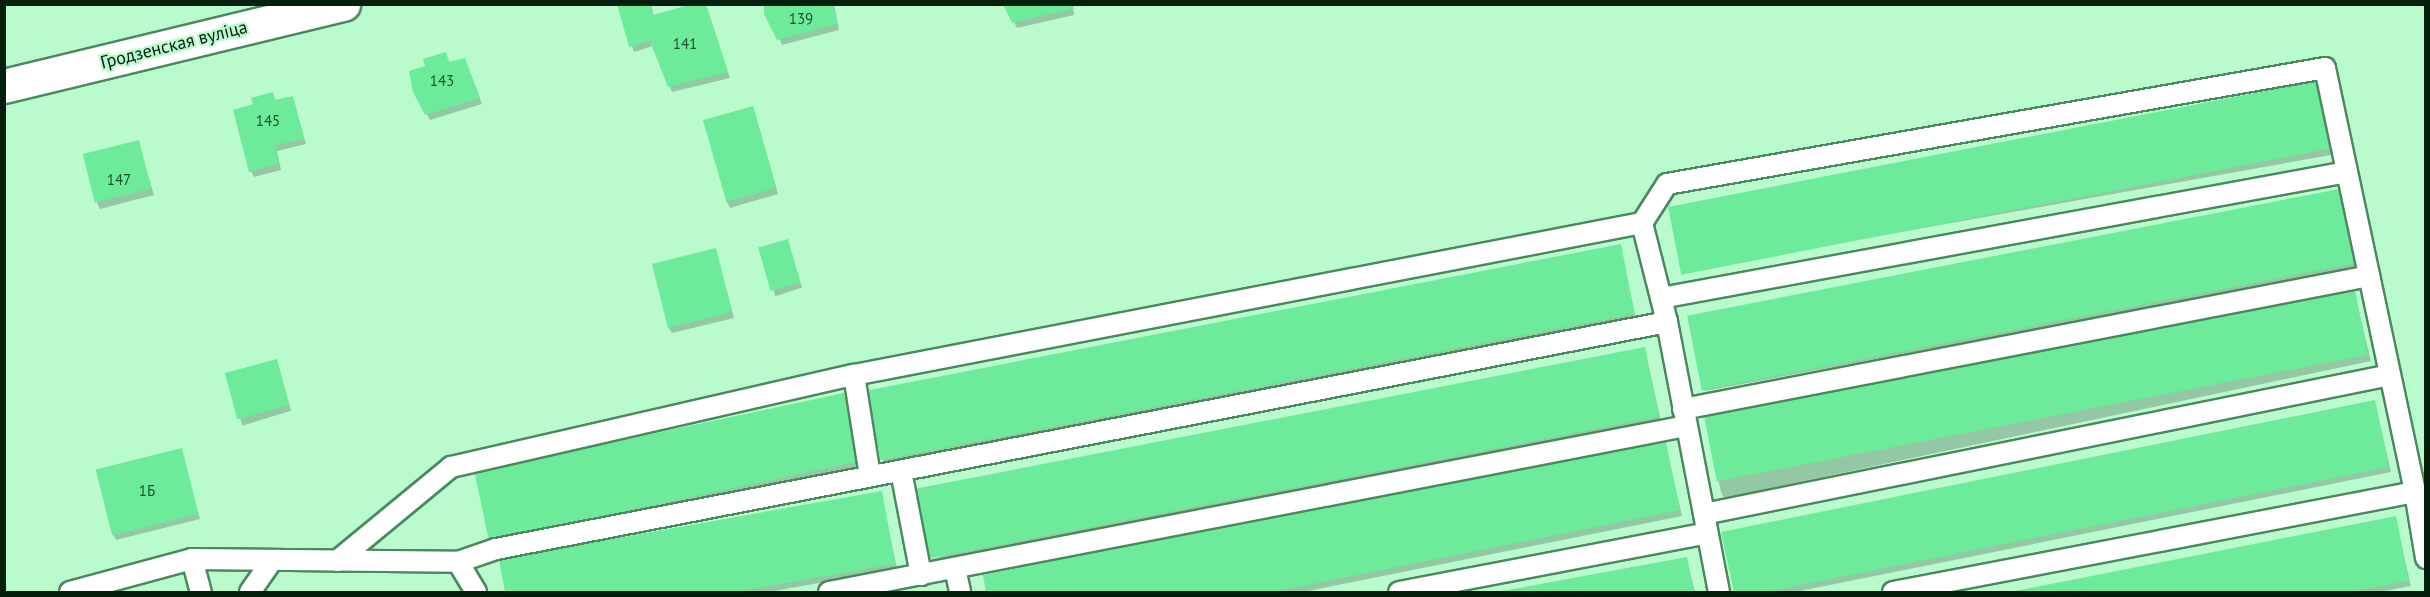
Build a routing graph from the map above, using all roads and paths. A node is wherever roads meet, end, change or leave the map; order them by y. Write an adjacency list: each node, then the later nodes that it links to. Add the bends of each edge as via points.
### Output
1 (343, 4): 2 (street, Гродзенская вуліца)
2 (4, 86)
3 (2347, 172): 4 (lane, via 2325,68 1667,184); 5 (lane); 6 (lane)
4 (1642, 223): 6 (lane); 8 (lane)
5 (2369, 276): 9 (lane); 10 (lane)
6 (1660, 298): 7 (lane)
7 (1667, 322): 10 (lane); 11 (lane)
8 (854, 375): 12 (lane); 19 (lane, via 451,467)
9 (2390, 375): 13 (lane); 14 (lane)
10 (1685, 417): 14 (lane); 21 (lane)
11 (901, 471): 12 (lane); 22 (lane)
12 (870, 476): 20 (lane, via 496,549)
13 (2415, 492): 16 (lane); 31 (lane)
14 (1704, 514): 15 (lane)
15 (1707, 534): 29 (lane); 30 (lane)
16 (2426, 558)
17 (192, 559): 18 (lane); 23 (lane); 24 (lane)
18 (272, 560): 19 (lane); 25 (lane)
19 (337, 561): 20 (lane)
20 (458, 562): 26 (lane)
21 (955, 568): 22 (lane); 28 (lane)
22 (921, 574): 27 (lane)
23 (70, 592)
24 (201, 592)
25 (250, 592)
26 (476, 592)
27 (829, 592)
28 (960, 592)
29 (1400, 592)
30 (1719, 592)
31 (1893, 592)

